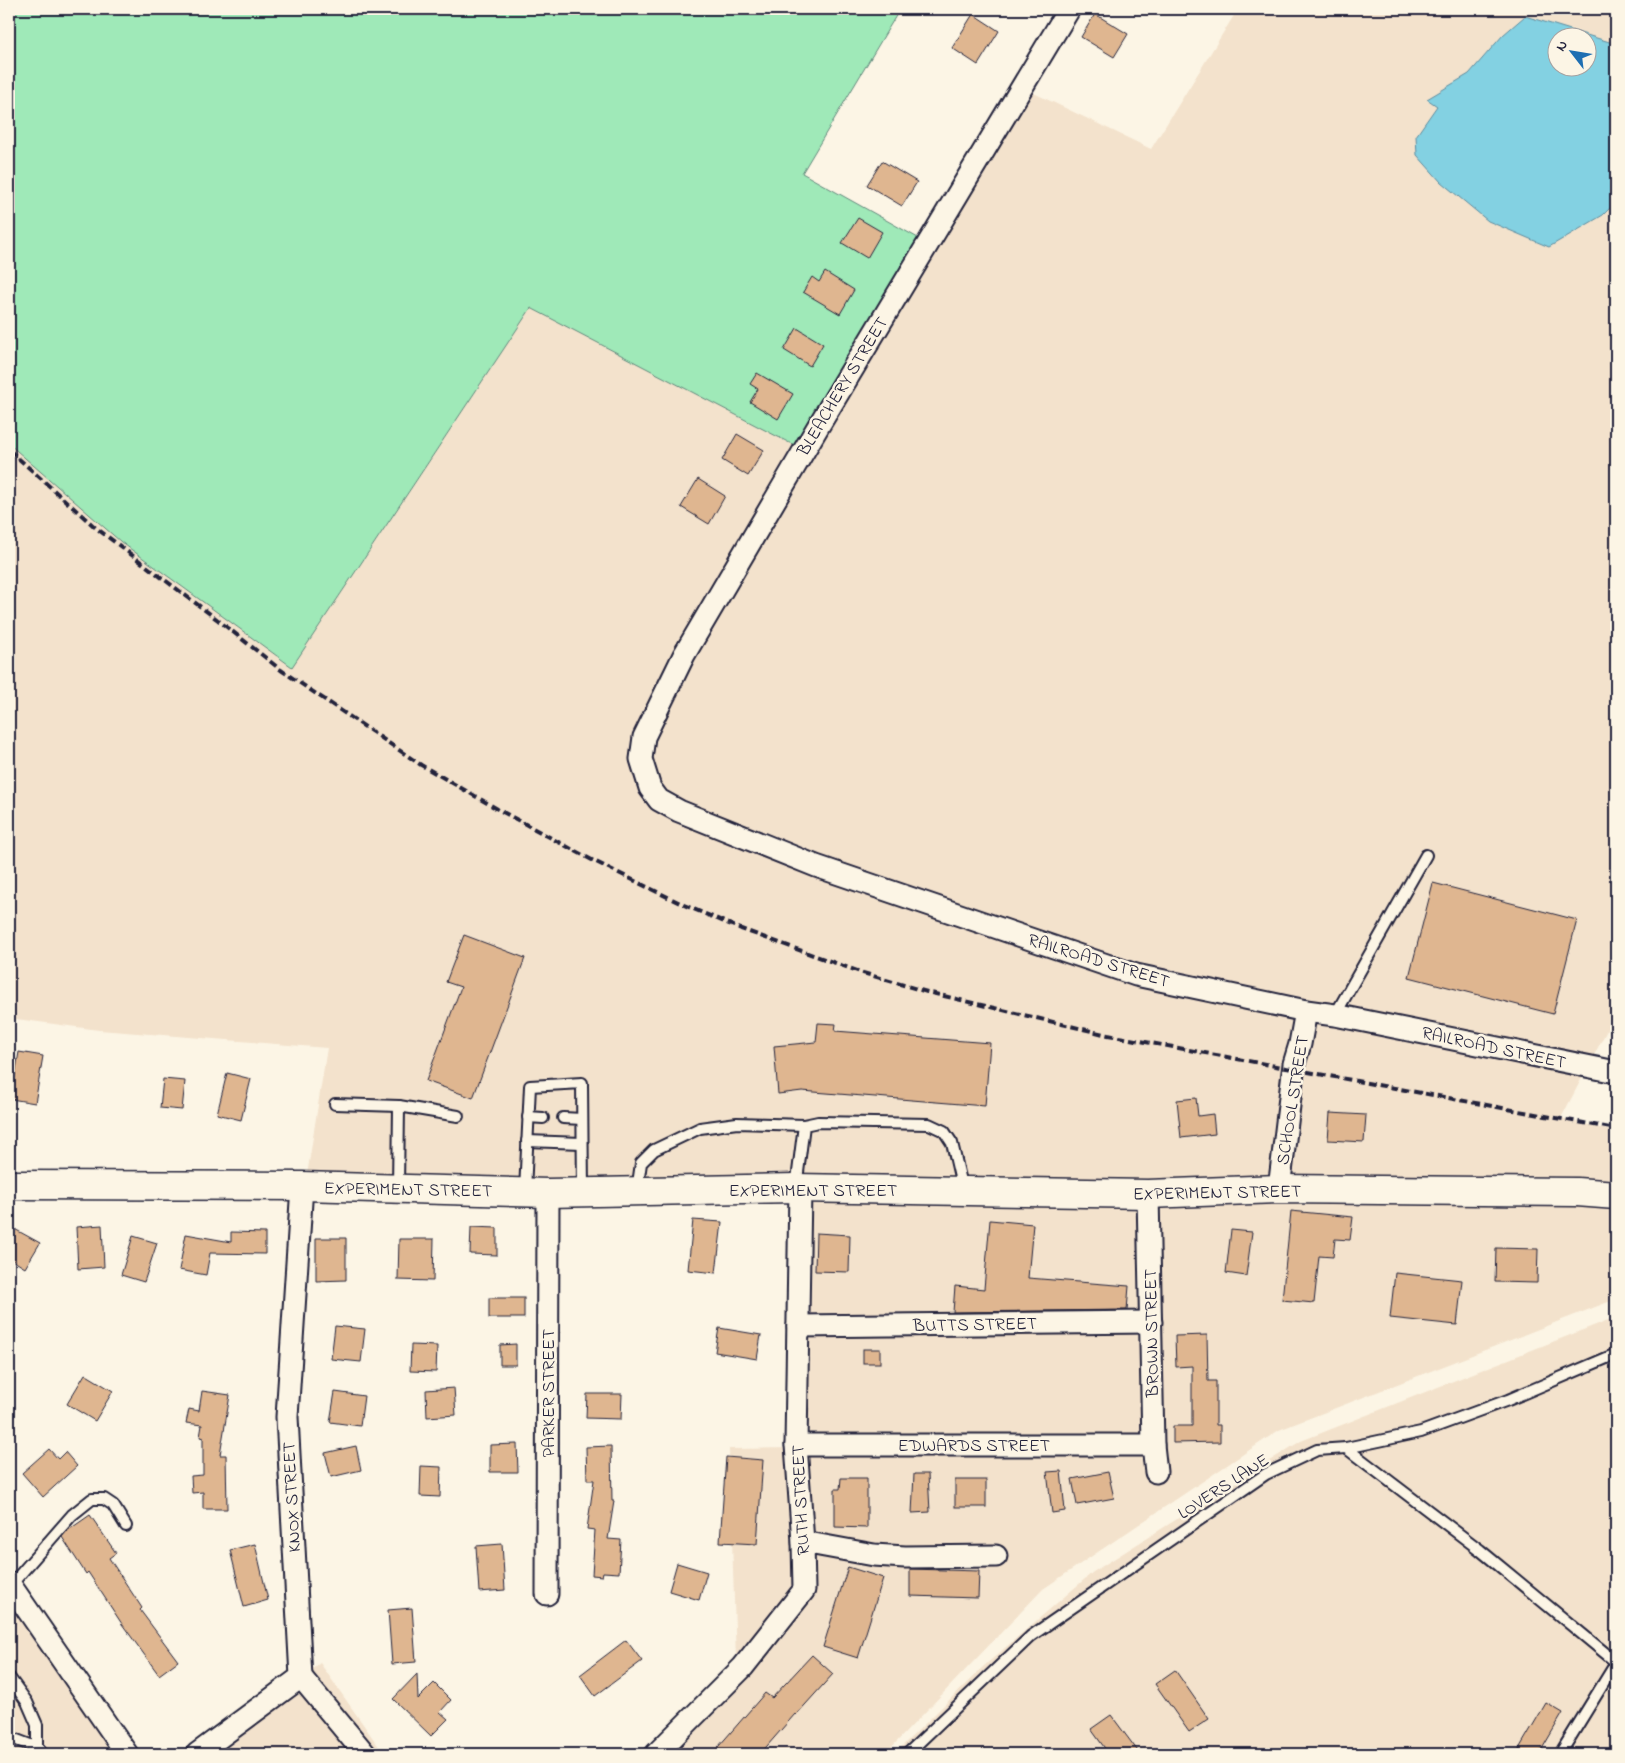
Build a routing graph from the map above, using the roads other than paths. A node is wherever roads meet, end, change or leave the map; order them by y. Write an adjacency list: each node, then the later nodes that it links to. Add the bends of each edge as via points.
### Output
1 (1069, 9): 2 (street, BLEACHERY STREET, via 684,655 644,737 641,759)
2 (644, 774): 4 (street, RAILROAD STREET, via 659,800 678,811 816,866 1136,975)
3 (1426, 855): 5 (lane)
4 (1306, 1011): 5 (street, RAILROAD STREET); 21 (street, SCHOOL STREET, via 1294,1064)
5 (1335, 1015): 6 (street, RAILROAD STREET)
6 (1614, 1067)
7 (335, 1104): 8 (lane)
8 (400, 1106): 9 (lane); 20 (lane)
9 (458, 1116)
10 (528, 1117): 11 (lane); 13 (lane, via 530,1086 582,1083); 15 (lane)
11 (543, 1118)
12 (563, 1118): 13 (lane)
13 (582, 1119): 16 (lane)
14 (804, 1126): 19 (lane); 22 (lane, via 737,1123 700,1128 654,1150 641,1163); 23 (lane, via 818,1122 929,1124 944,1131 952,1143)
15 (527, 1141): 16 (lane); 24 (lane)
16 (582, 1144): 25 (lane)
17 (9, 1185): 18 (main road, EXPERIMENT STREET)
18 (302, 1186): 20 (main road, EXPERIMENT STREET); 42 (street, KNOX STREET, via 287,1417)
19 (798, 1188): 22 (main road, EXPERIMENT STREET); 23 (main road, EXPERIMENT STREET); 29 (street, RUTH STREET)
20 (398, 1189): 24 (main road, EXPERIMENT STREET)
21 (1279, 1189): 26 (main road, EXPERIMENT STREET); 27 (main road, EXPERIMENT STREET)
22 (637, 1191): 25 (main road, EXPERIMENT STREET)
23 (963, 1191): 26 (main road, EXPERIMENT STREET)
24 (537, 1192): 25 (main road, EXPERIMENT STREET); 39 (street, PARKER STREET)
25 (583, 1192)
26 (1148, 1194): 28 (street, BROWN STREET)
27 (1616, 1195)
28 (1151, 1322): 29 (street, BUTTS STREET); 31 (street, BROWN STREET)
29 (798, 1326): 32 (street, RUTH STREET)
30 (1616, 1354): 33 (lane, LOVERS LANE, via 1508,1400 1421,1432)
31 (1153, 1444): 32 (street, EDWARDS STREET); 34 (street, BROWN STREET)
32 (796, 1445): 36 (street, RUTH STREET)
33 (1346, 1448): 40 (lane, via 1480,1550); 49 (lane, LOVERS LANE, via 1317,1450 1266,1474 1031,1636)
34 (1156, 1472)
35 (126, 1526): 38 (lane, via 113,1505 104,1498 92,1498 72,1514)
36 (803, 1542): 37 (street, via 874,1556); 48 (street, RUTH STREET, via 804,1590 743,1667)
37 (996, 1556)
38 (10, 1584): 45 (street)
39 (547, 1594)
40 (1616, 1662): 50 (lane)
41 (9, 1677): 44 (lane, via 27,1702 38,1726)
42 (301, 1678): 46 (street); 47 (street)
43 (9, 1737): 44 (lane)
44 (40, 1752)
45 (127, 1754)
46 (197, 1754)
47 (365, 1754)
48 (656, 1754)
49 (907, 1754)
50 (1560, 1754)

